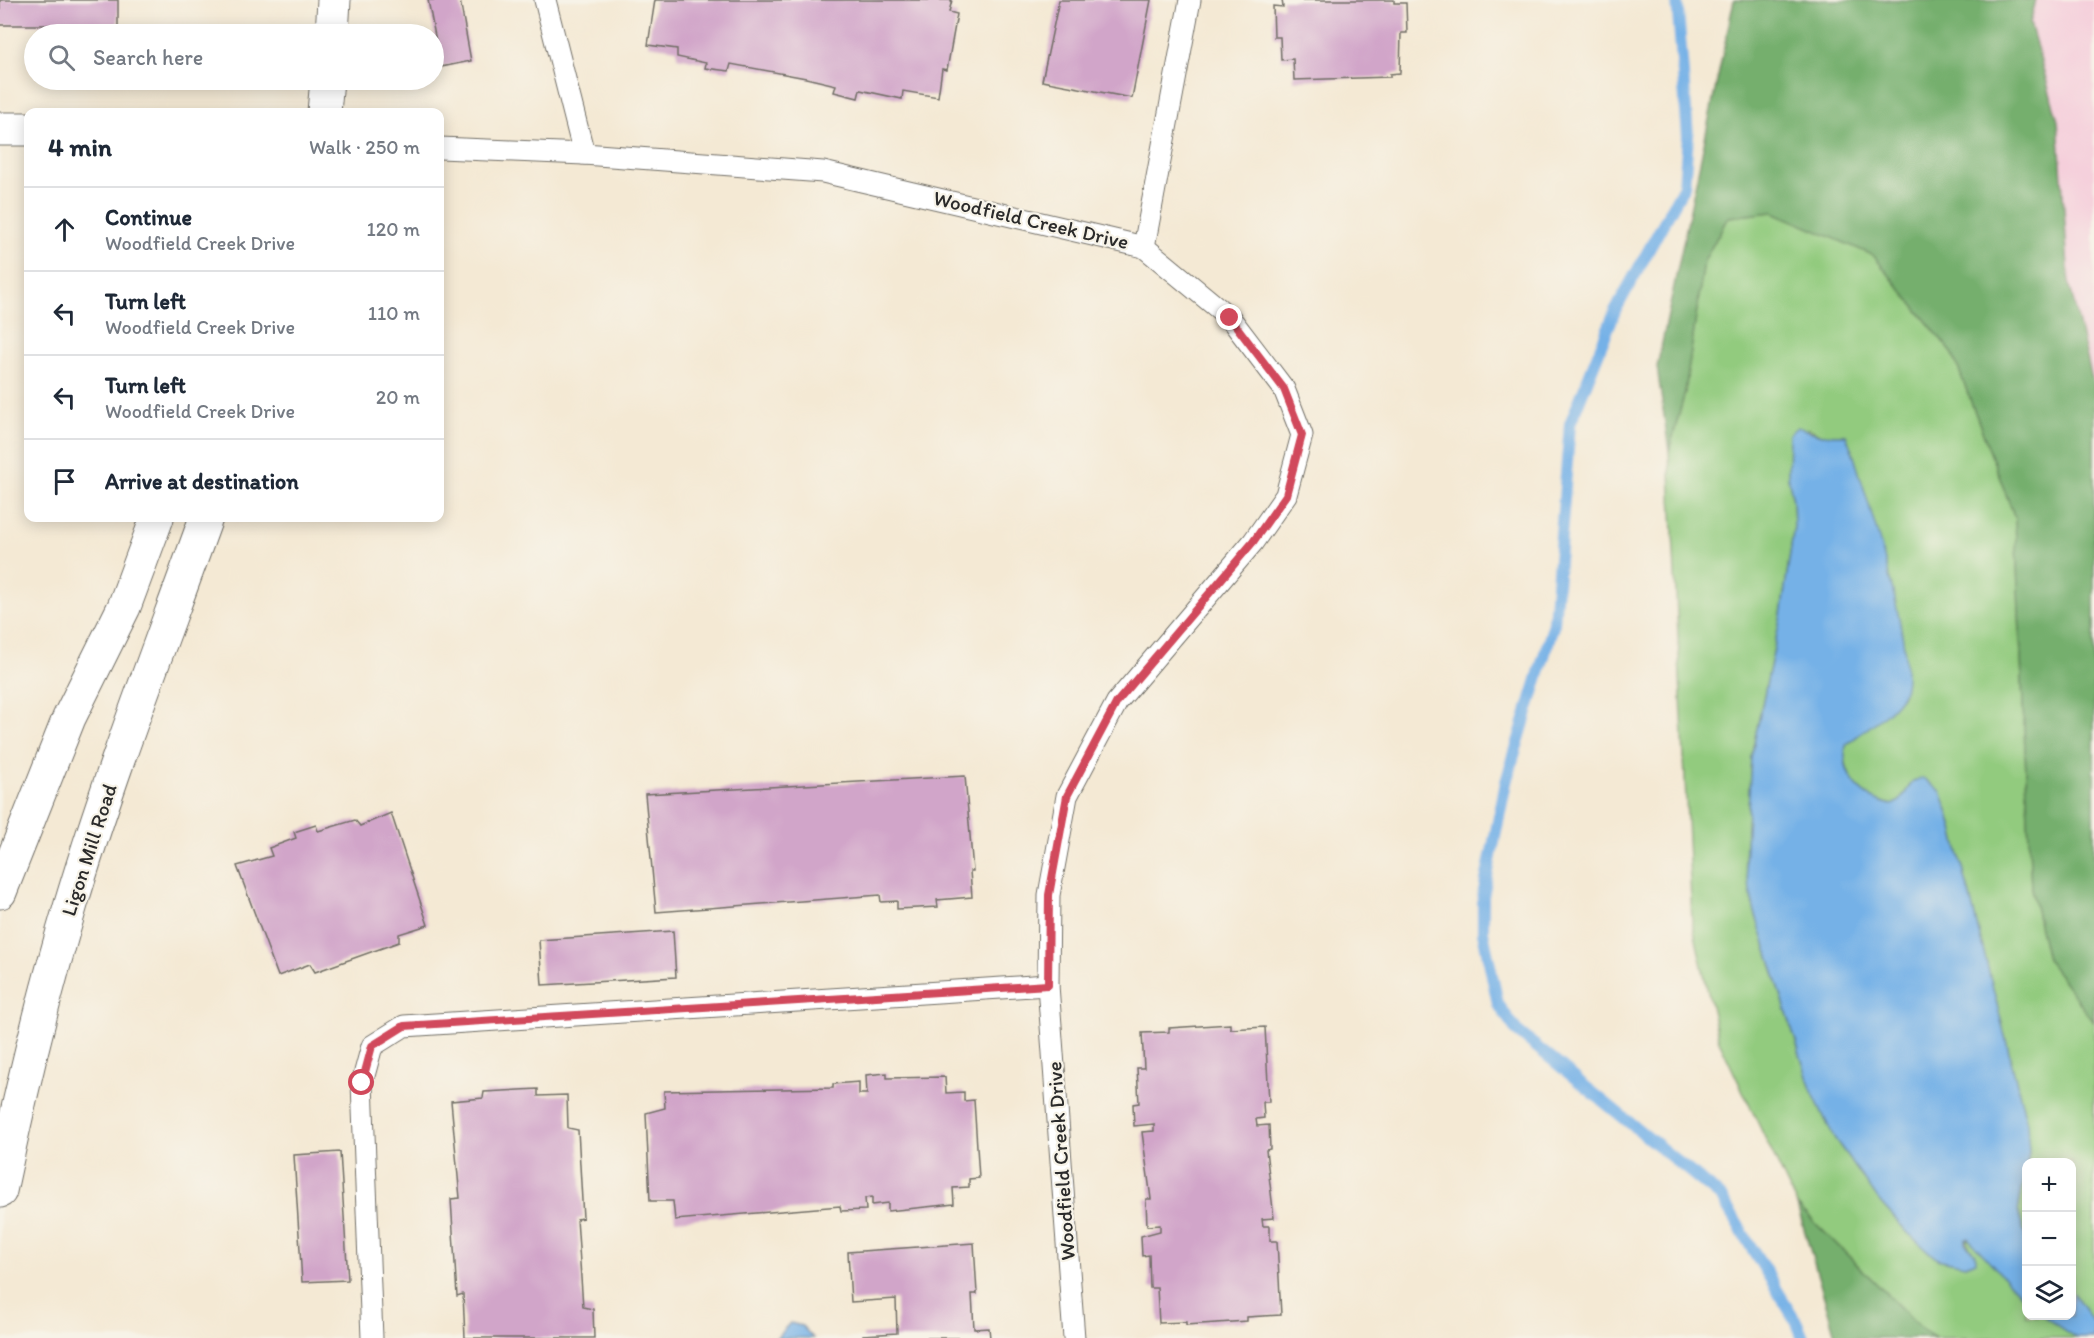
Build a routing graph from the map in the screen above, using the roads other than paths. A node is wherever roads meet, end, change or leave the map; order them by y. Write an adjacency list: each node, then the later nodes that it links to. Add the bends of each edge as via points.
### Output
1 (334, 0): 4 (main road)
2 (545, 0): 10 (lane)
3 (1190, 0): 11 (lane)
4 (333, 24)
5 (326, 90): 6 (main road)
6 (324, 108)
7 (0, 129): 8 (main road)
8 (24, 129)
9 (444, 148): 10 (lane, Woodfield Creek Drive)
10 (584, 154): 11 (lane, Woodfield Creek Drive, via 823,172)
11 (1144, 247): 15 (lane, Woodfield Creek Drive, via 1230,318 1284,389 1302,435 1286,495 1253,542 1117,702 1067,796 1049,895)
12 (156, 522): 14 (main road, via 124,607 69,718)
13 (205, 522): 16 (main road, Ligon Mill Road, via 70,905)
14 (0, 892)
15 (1048, 985): 17 (lane, via 404,1026 372,1046 362,1083); 18 (lane, Woodfield Creek Drive)
16 (0, 1191)
17 (372, 1338)
18 (1074, 1338)

